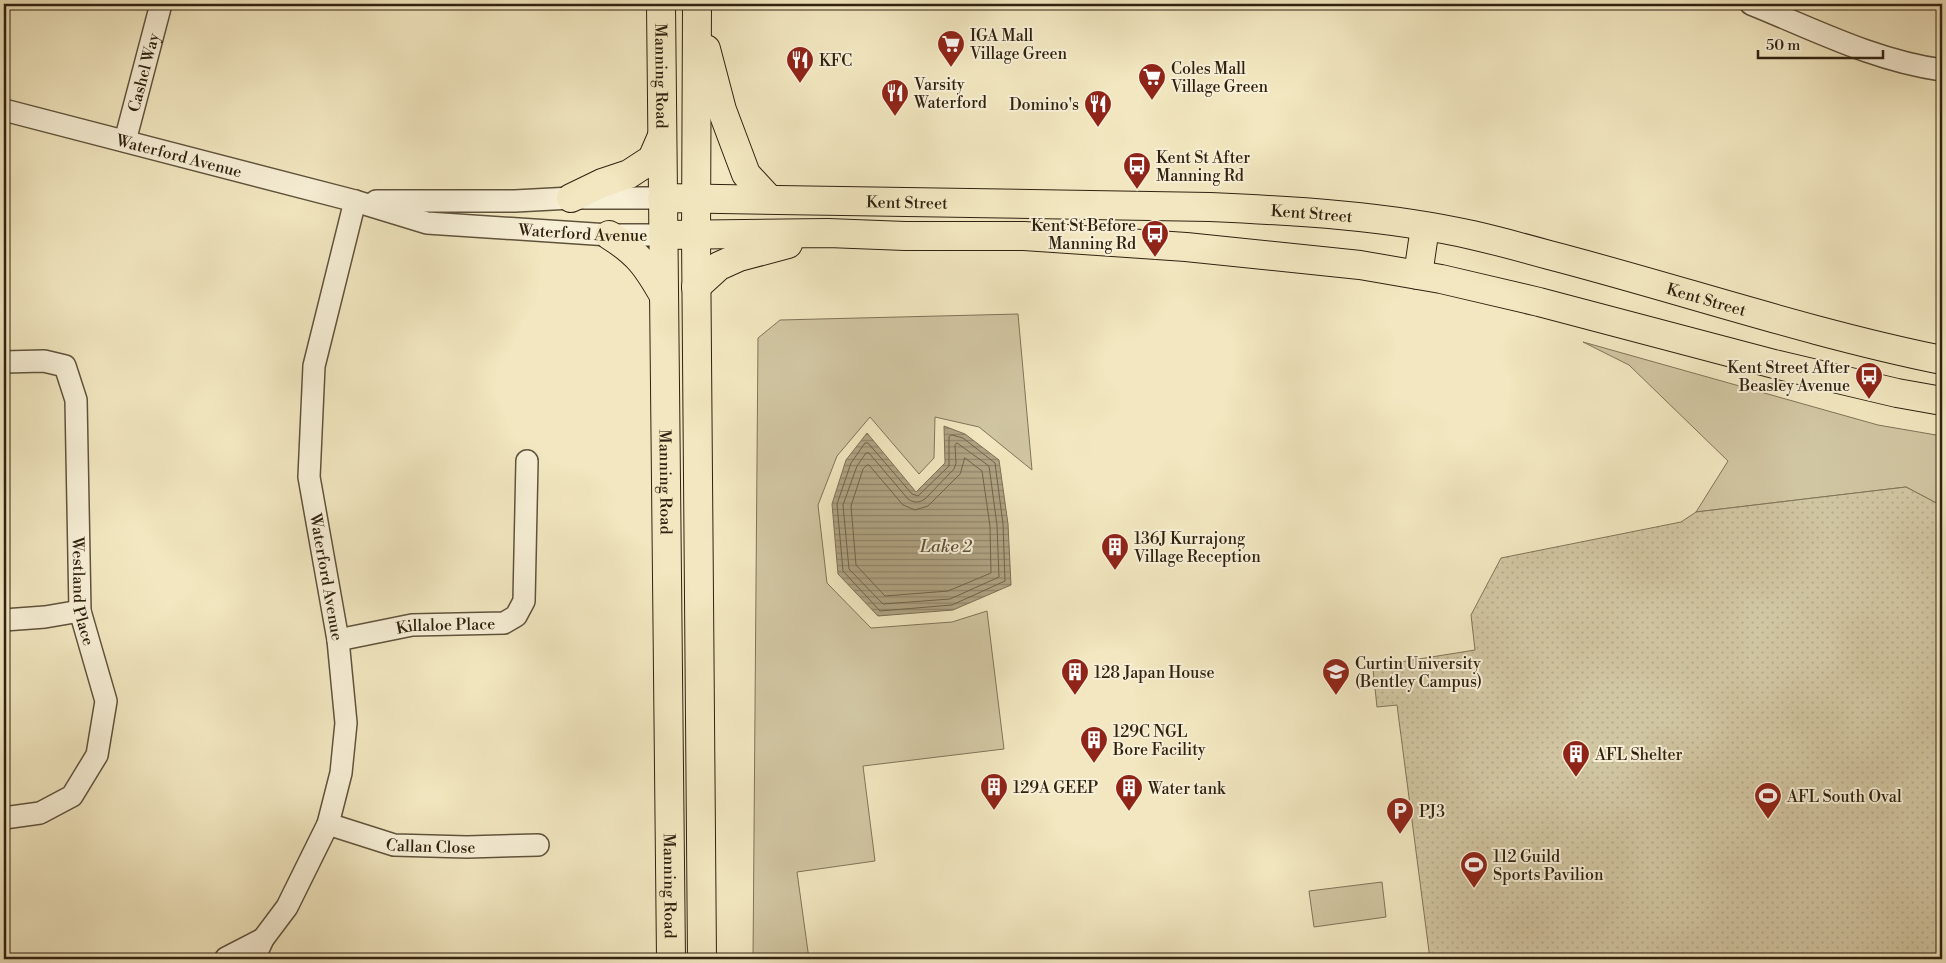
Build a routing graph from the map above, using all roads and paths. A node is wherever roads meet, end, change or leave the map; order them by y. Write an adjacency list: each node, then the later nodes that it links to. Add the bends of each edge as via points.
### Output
1 (162, 4): 8 (street, Cashel Way)
2 (661, 4): 7 (main road, Manning Road)
3 (1751, 4): 5 (street, via 1867,52)
4 (697, 10): 11 (main road, Manning Road); 12 (main road, via 722,110 746,174)
5 (1942, 70)
6 (4, 110): 8 (street, Waterford Avenue)
7 (662, 136): 9 (main road, via 652,159 629,174 602,182); 10 (main road, Manning Road)
8 (125, 141): 13 (street, Waterford Avenue)
9 (571, 198): 10 (street, Waterford Avenue); 13 (street, Waterford Avenue)
10 (662, 198): 11 (main road, Kent Street); 17 (main road, Manning Road)
11 (696, 198): 12 (main road, Kent Street); 18 (main road, Manning Road)
12 (769, 199): 14 (main road, Kent Street, via 1280,210)
13 (356, 201): 16 (street, Waterford Avenue, via 427,223); 28 (street, Waterford Avenue, via 314,366 311,431 310,477)
14 (1425, 227): 19 (main road); 22 (main road, Kent Street, via 1481,237 1791,324)
15 (828, 233): 18 (main road, Kent Street); 19 (main road, Kent Street, via 1024,236 1186,246); 20 (main road, via 739,257 719,266)
16 (609, 235): 17 (street, Waterford Avenue); 21 (main road, via 629,247 648,268)
17 (662, 235): 18 (main road, Kent Street); 21 (main road, Manning Road)
18 (696, 235): 20 (main road, Manning Road)
19 (1418, 275): 24 (main road, Kent Street, via 1540,302 1897,393)
20 (696, 287): 36 (main road, Manning Road)
21 (664, 297): 35 (main road, Manning Road)
22 (1942, 360)
23 (4, 362): 26 (street, Westland Place, via 44,361 65,366 76,400)
24 (1942, 401)
25 (527, 462): 28 (street, Killaloe Place, via 524,601 516,616 504,623 412,625)
26 (80, 611): 27 (street); 29 (street, Westland Place, via 106,701 97,756 72,796 40,813)
27 (4, 620)
28 (338, 640): 30 (street, Waterford Avenue, via 346,723 341,773)
29 (4, 818)
30 (328, 824): 31 (street, Callan Close, via 394,845); 32 (street, Waterford Avenue, via 287,907)
31 (538, 845)
32 (263, 939): 33 (street, Waterford Avenue); 34 (street, Waterford Avenue)
33 (225, 959)
34 (254, 959)
35 (670, 959)
36 (702, 959)

